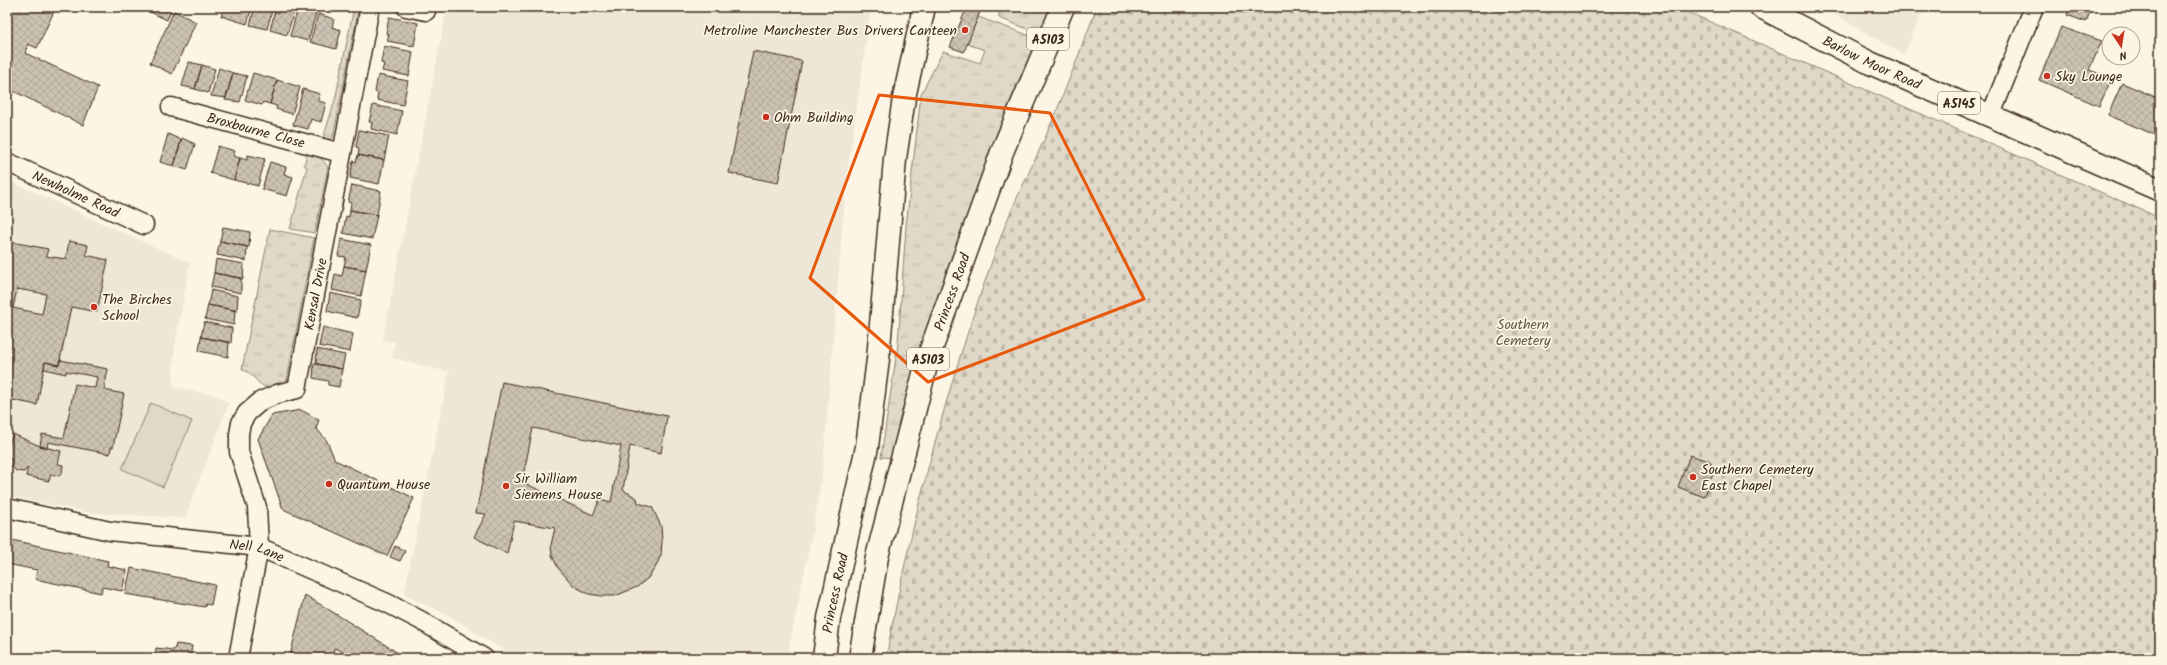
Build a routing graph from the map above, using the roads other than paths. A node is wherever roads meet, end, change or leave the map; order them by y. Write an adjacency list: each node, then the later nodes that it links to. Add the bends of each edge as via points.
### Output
1 (370, 7): 10 (street, Kensal Drive)
2 (406, 7): 7 (street)
3 (924, 7): 18 (main road, Princess Road, via 904,98 895,159 878,359 867,447 829,618)
4 (1063, 7): 19 (main road, Princess Road / A5103, via 1002,152 928,358 877,557)
5 (1761, 7): 9 (main road, Barlow Moor Road / A5145, via 1870,63)
6 (2034, 7): 9 (street)
7 (426, 11)
8 (171, 107): 10 (street, Broxbourne Close)
9 (1990, 117): 12 (main road, Barlow Moor Road / A5145)
10 (342, 153): 15 (street, Kensal Drive, via 297,389 261,401 247,413 239,434 239,452 257,507)
11 (7, 162): 13 (street, Newholme Road)
12 (2160, 190)
13 (144, 225)
14 (7, 508): 15 (street, Nell Lane, via 110,531)
15 (259, 547): 16 (street); 17 (street, Nell Lane, via 394,607)
16 (238, 658)
17 (484, 658)
18 (824, 658)
19 (860, 658)

